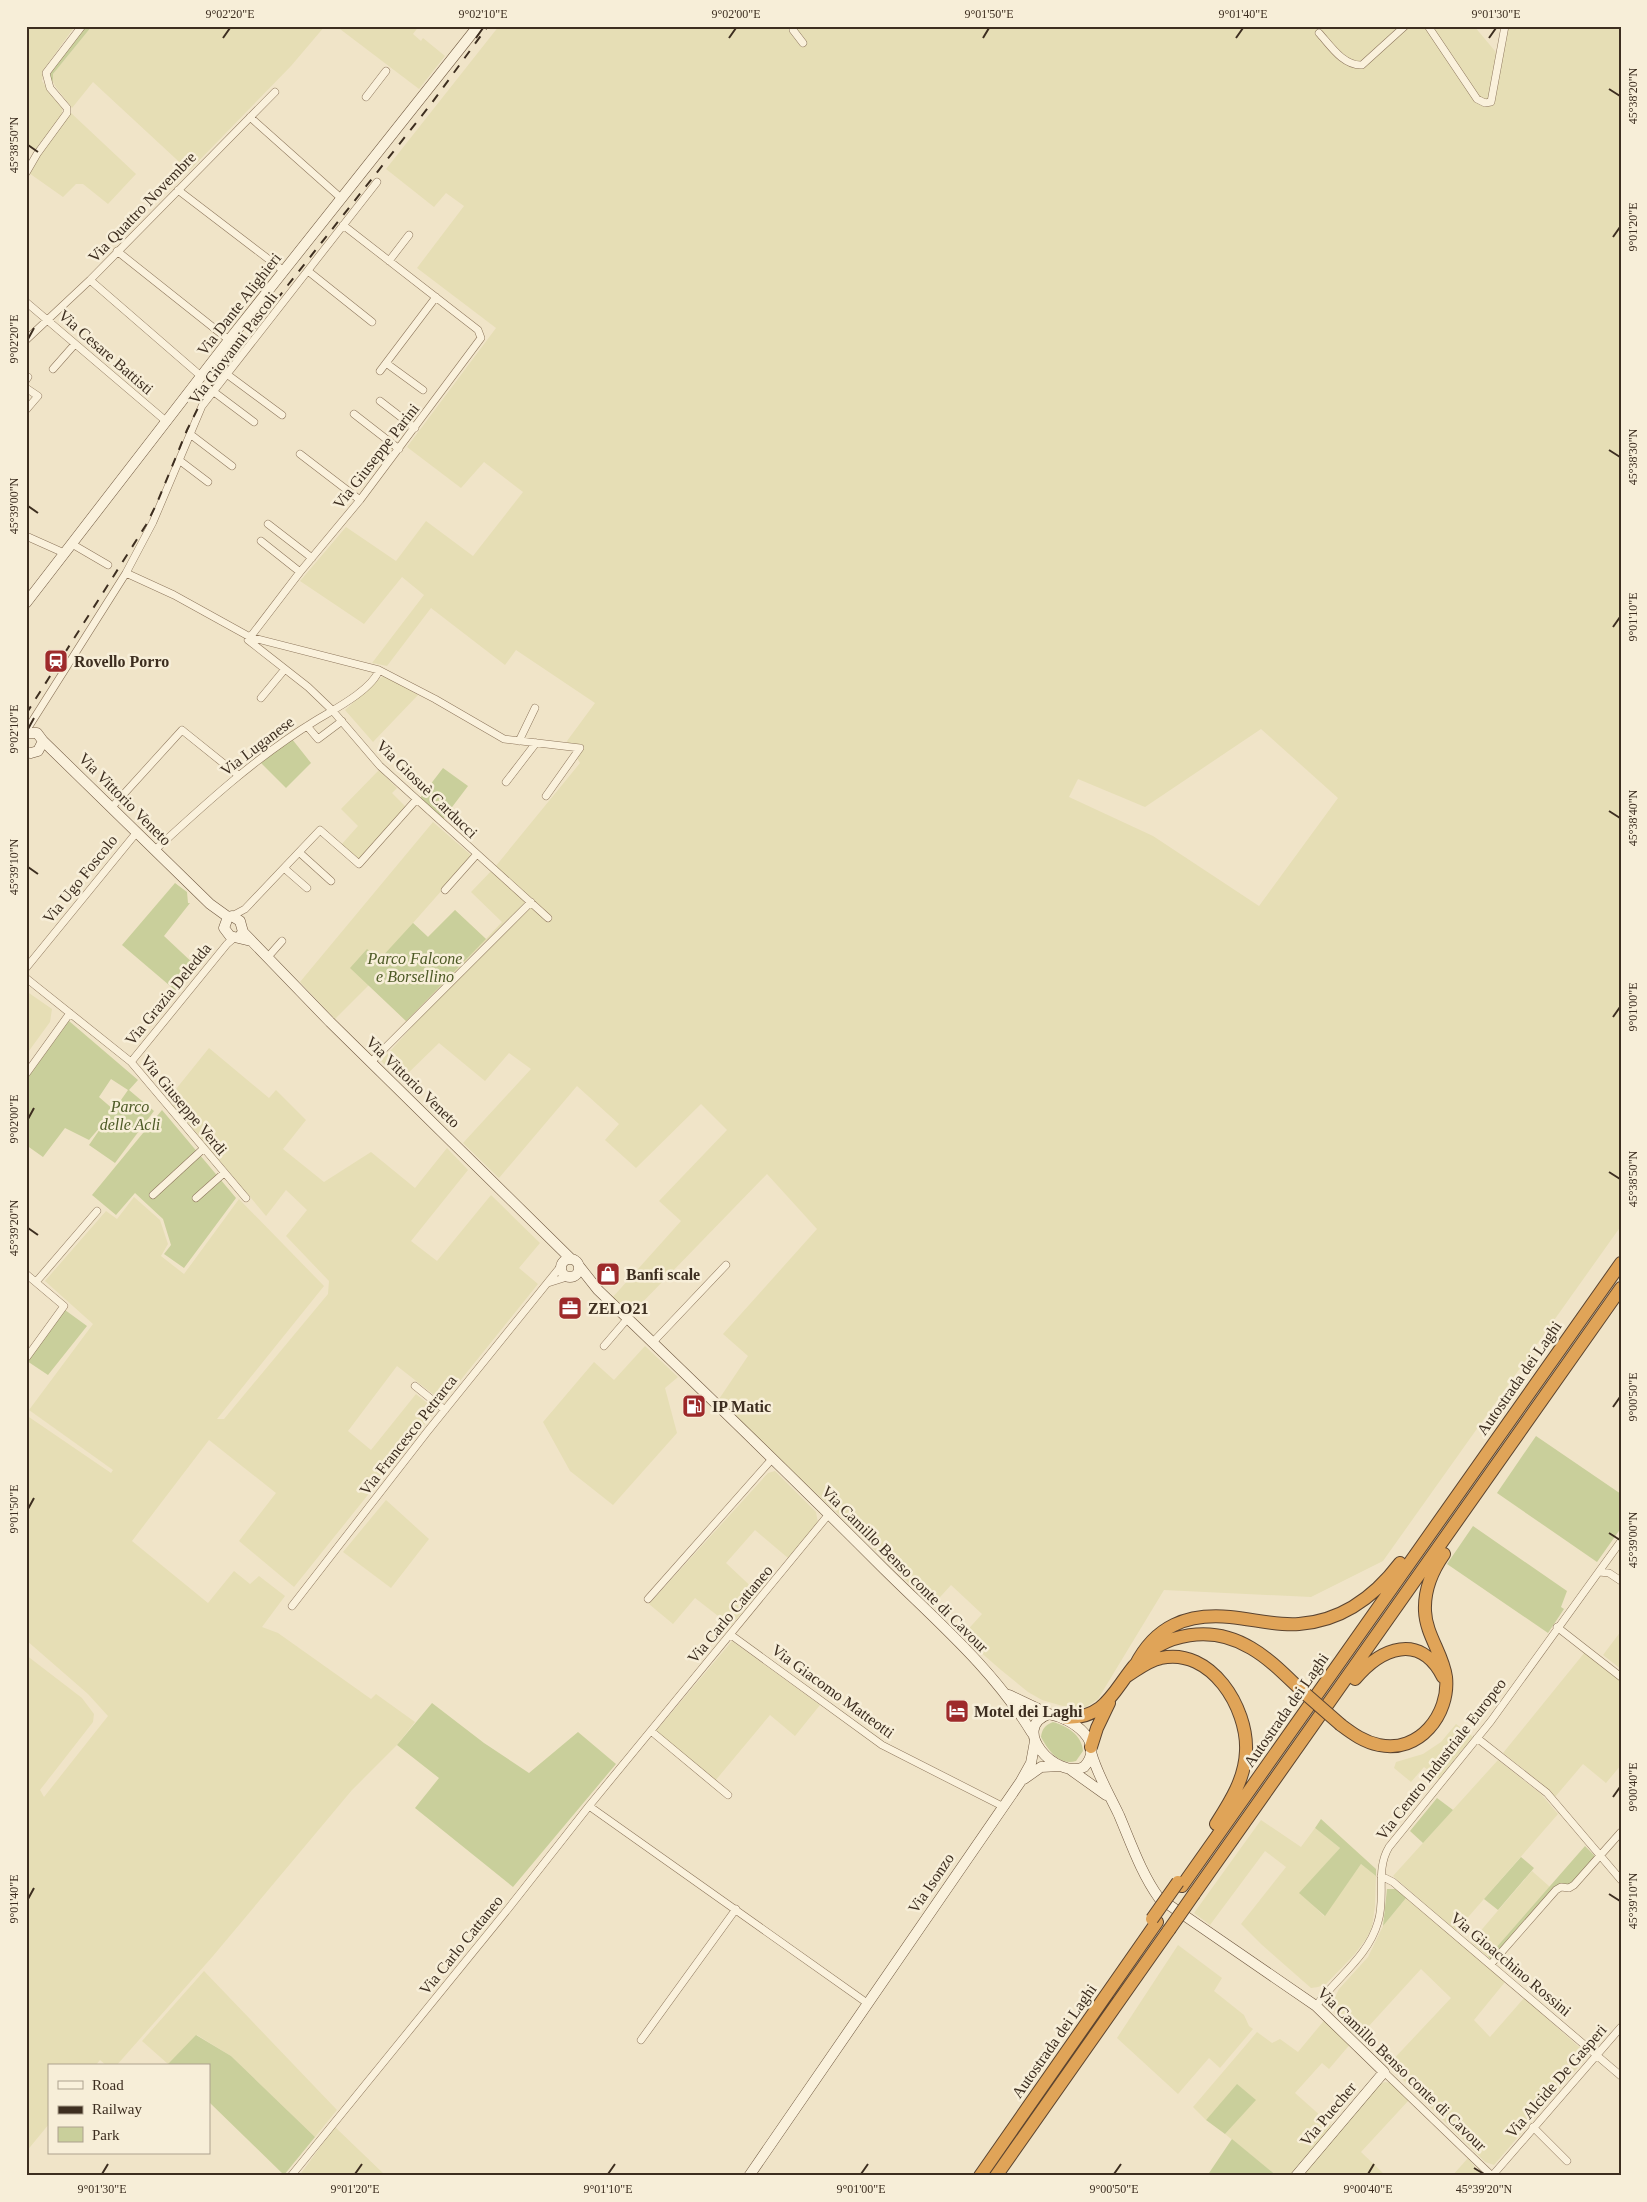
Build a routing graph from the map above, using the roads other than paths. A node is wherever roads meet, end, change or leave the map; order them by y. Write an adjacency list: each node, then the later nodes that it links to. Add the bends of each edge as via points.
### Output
1 (82, 26): 13 (street, via 46,73 50,88 67,108 67,113)
2 (478, 26): 16 (street, Via Dante Alighieri)
3 (793, 26): 8 (street)
4 (1405, 26): 7 (street, via 1362,65 1356,66 1346,62)
5 (1428, 26): 6 (street, via 1477,99 1484,103 1491,102)
6 (1505, 26)
7 (1319, 33)
8 (803, 42)
9 (386, 70): 11 (street)
10 (275, 92): 12 (street, Via Quattro Novembre)
11 (366, 97)
12 (250, 117): 15 (street, Via Quattro Novembre); 16 (street)
13 (26, 173)
14 (377, 182): 17 (street, Via Giovanni Pascoli)
15 (178, 190): 19 (street, Via Quattro Novembre); 21 (street)
16 (342, 199): 21 (street, Via Dante Alighieri)
17 (343, 225): 20 (street, Via Giuseppe Parini); 22 (street, Via Giovanni Pascoli)
18 (409, 235): 20 (street)
19 (117, 252): 23 (street, Via Quattro Novembre); 29 (street)
20 (389, 262): 24 (street, Via Giuseppe Parini)
21 (284, 271): 29 (street, Via Dante Alighieri)
22 (308, 271): 27 (street); 34 (street, Via Giovanni Pascoli)
23 (90, 280): 26 (street, Via Quattro Novembre); 35 (street)
24 (436, 297): 31 (street); 45 (street, Via Giuseppe Parini, via 478,330 481,338)
25 (26, 302): 26 (street, Via Cesare Battisti)
26 (48, 320): 28 (street, Via Quattro Novembre); 30 (street, Via Cesare Battisti)
27 (372, 322)
28 (26, 340)
29 (229, 340): 35 (street, Via Dante Alighieri)
30 (75, 344): 32 (street); 43 (street, Via Cesare Battisti)
31 (386, 363): 33 (street); 37 (street)
32 (53, 369)
33 (380, 371)
34 (228, 375): 38 (street, Via Giovanni Pascoli); 42 (street)
35 (202, 377): 43 (street, Via Dante Alighieri)
36 (26, 388): 40 (street, via 38,396)
37 (423, 390)
38 (214, 392): 44 (street); 46 (street, Via Giovanni Pascoli, via 202,406)
39 (380, 401): 45 (street)
40 (26, 410)
41 (354, 414): 47 (street)
42 (282, 415)
43 (167, 422): 56 (street, Via Dante Alighieri)
44 (254, 422)
45 (415, 428): 47 (street, Via Giuseppe Parini)
46 (190, 434): 49 (street, Via Giovanni Pascoli); 50 (street)
47 (399, 449): 52 (street, Via Giuseppe Parini)
48 (300, 454): 52 (street)
49 (179, 460): 51 (street); 61 (street, Via Giovanni Pascoli, via 154,522)
50 (232, 466)
51 (208, 482)
52 (360, 500): 58 (street, Via Giuseppe Parini)
53 (268, 524): 58 (street)
54 (26, 536): 57 (street)
55 (261, 541): 60 (street)
56 (72, 544): 57 (street, Via Dante Alighieri); 59 (street)
57 (64, 553): 62 (street, Via Dante Alighieri)
58 (312, 558): 60 (street, Via Giuseppe Parini)
59 (108, 565)
60 (300, 572): 63 (street, Via Giuseppe Parini)
61 (126, 573): 63 (street); 71 (street, Via Giovanni Pascoli, via 34,720)
62 (26, 603)
63 (250, 637): 64 (street, Via Giosuè Carducci, via 248,640); 65 (street)
64 (285, 669): 66 (street); 68 (street, Via Giosuè Carducci)
65 (379, 670): 68 (street, Via Luganese, via 373,682); 72 (street, via 504,739)
66 (261, 698)
67 (536, 708): 72 (street)
68 (332, 710): 69 (street, Via Giosuè Carducci); 70 (street, Via Luganese)
69 (342, 721): 70 (street, via 318,739); 79 (street, Via Giosuè Carducci, via 380,766)
70 (307, 726): 76 (street, Via Luganese)
71 (32, 734): 74 (street, via 42,745); 75 (street, Via Vittorio Veneto)
72 (520, 741): 73 (street)
73 (536, 743): 77 (street); 78 (street, via 580,748)
74 (30, 753): 75 (street, via 47,750)
75 (56, 753): 80 (street, Via Vittorio Veneto)
76 (238, 775): 80 (street, via 182,730); 82 (street, Via Luganese)
77 (506, 782)
78 (546, 796)
79 (416, 800): 83 (street, via 359,864 320,830); 84 (street, Via Giosuè Carducci)
80 (112, 807): 81 (street, Via Vittorio Veneto)
81 (137, 832): 82 (street, Via Vittorio Veneto); 94 (street, Via Ugo Foscolo)
82 (156, 850): 91 (street, Via Vittorio Veneto)
83 (300, 853): 85 (street); 86 (street)
84 (476, 854): 88 (street); 89 (street, Via Giosuè Carducci)
85 (284, 868): 87 (street); 91 (street)
86 (331, 881)
87 (307, 888)
88 (444, 890)
89 (531, 902): 90 (street, Via Giosuè Carducci); 98 (street)
90 (548, 918)
91 (233, 927): 93 (street, Via Vittorio Veneto); 97 (street, Via Grazia Deledda)
92 (282, 941): 93 (street)
93 (267, 958): 98 (street, Via Vittorio Veneto)
94 (26, 968)
95 (26, 978): 96 (street, Via Giuseppe Verdi)
96 (70, 1013): 97 (street, Via Giuseppe Verdi); 99 (street)
97 (131, 1062): 100 (street, Via Giuseppe Verdi)
98 (371, 1062): 106 (street, Via Vittorio Veneto, via 555,1244)
99 (26, 1074)
100 (203, 1149): 101 (street, Via Giuseppe Verdi); 102 (street)
101 (224, 1173): 103 (street); 104 (street, Via Giuseppe Verdi)
102 (153, 1195)
103 (196, 1198)
104 (246, 1198)
105 (97, 1211): 112 (street)
106 (564, 1262): 109 (street, via 577,1262); 111 (street, via 562,1272); 113 (street, Via Francesco Petrarca)
107 (1621, 1263): 123 (highway, Autostrada dei Laghi)
108 (726, 1265): 117 (street)
109 (579, 1266): 111 (street, via 576,1275); 115 (street)
110 (26, 1274): 112 (street)
111 (569, 1277): 113 (street); 115 (street)
112 (36, 1282): 120 (street, via 64,1306)
113 (547, 1284): 122 (street, Via Francesco Petrarca)
114 (1621, 1288): 118 (highway, Autostrada dei Laghi)
115 (598, 1290): 116 (street)
116 (628, 1318): 117 (street); 119 (street)
117 (652, 1342): 124 (street)
118 (1582, 1343): 137 (highway, via 1555,1389 1433,1571 1425,1612 1429,1631 1443,1661); 154 (highway, Autostrada dei Laghi)
119 (604, 1346)
120 (27, 1357)
121 (415, 1386): 122 (street)
122 (445, 1410): 132 (street, Via Francesco Petrarca)
123 (1511, 1418): 135 (highway, via 1392,1574 1357,1605 1329,1618 1298,1624 1273,1624 1231,1617 1194,1619 1162,1631 1145,1648); 158 (highway, Autostrada dei Laghi)
124 (772, 1459): 125 (street, Via Camillo Benso conte di Cavour); 131 (street)
125 (829, 1514): 134 (street, Via Carlo Cattaneo); 138 (street, Via Camillo Benso conte di Cavour)
126 (1621, 1541): 127 (street, Via Centro Industriale Europeo)
127 (1604, 1565): 128 (street, Via Centro Industriale Europeo); 129 (street)
128 (1599, 1572): 129 (street); 133 (street, Via Centro Industriale Europeo)
129 (1609, 1573): 130 (street)
130 (1621, 1581)
131 (648, 1599)
132 (292, 1606)
133 (1557, 1627): 136 (street); 144 (street, Via Centro Industriale Europeo)
134 (731, 1634): 142 (street, Via Carlo Cattaneo); 152 (street, Via Giacomo Matteotti, via 882,1745)
135 (1131, 1671): 137 (highway, bridge, via 1148,1653 1169,1640 1195,1634 1222,1635 1252,1648 1342,1725 1358,1737 1380,1745 1411,1741 1429,1729 1444,1704); 139 (highway); 158 (highway, via 1161,1658 1190,1660 1209,1670 1225,1686 1242,1716 1246,1750 1243,1773)
136 (1621, 1677)
137 (1446, 1684): 154 (highway, via 1435,1665 1415,1651 1392,1650 1370,1662)
138 (1007, 1694): 140 (street, Via Camillo Benso conte di Cavour); 143 (street, Via Camillo Benso conte di Cavour)
139 (1113, 1696): 141 (highway, via 1095,1713); 145 (highway, via 1097,1728)
140 (1049, 1714): 141 (street); 143 (street, via 1037,1720)
141 (1066, 1718): 145 (street, via 1083,1731)
142 (651, 1731): 149 (street); 151 (street, Via Carlo Cattaneo)
143 (1033, 1737): 146 (street, via 1045,1755); 148 (street, Via Isonzo, via 1031,1763)
144 (1477, 1738): 155 (street, via 1547,1793); 156 (street, Via Centro Industriale Europeo, via 1389,1847 1381,1863)
145 (1091, 1750): 147 (street, via 1084,1767); 150 (street, Via Camillo Benso conte di Cavour)
146 (1060, 1766): 147 (street); 148 (street, Via Isonzo, via 1041,1768)
147 (1071, 1770): 150 (street, Via Camillo Benso conte di Cavour)
148 (1021, 1781): 152 (street, Via Isonzo)
149 (728, 1795)
150 (1110, 1798): 162 (street, Via Camillo Benso conte di Cavour, via 1159,1898)
151 (589, 1806): 159 (street); 170 (street, Via Carlo Cattaneo)
152 (1002, 1806): 161 (street, Via Isonzo)
153 (1621, 1832): 155 (street)
154 (1226, 1850): 173 (highway, Autostrada dei Laghi, bridge)
155 (1600, 1856): 157 (street); 160 (street, via 1571,1888 1556,1890)
156 (1381, 1876): 160 (street, Via Gioacchino Rossini, via 1394,1882); 162 (street, Via Centro Industriale Europeo, via 1381,1909 1372,1938)
157 (1621, 1880)
158 (1180, 1884): 172 (highway, Autostrada dei Laghi)
159 (736, 1909): 161 (street); 164 (street)
160 (1491, 1964): 165 (street, Via Gioacchino Rossini)
161 (867, 2003): 171 (street, Via Isonzo)
162 (1316, 2006): 166 (street, Via Camillo Benso conte di Cavour)
163 (1621, 2027): 165 (street, Via Alcide De Gasperi)
164 (641, 2040)
165 (1595, 2055): 167 (street, Via Gioacchino Rossini); 168 (street, Via Alcide De Gasperi)
166 (1384, 2072): 174 (street, Via Puecher); 175 (street, Via Camillo Benso conte di Cavour)
167 (1621, 2076)
168 (1533, 2127): 169 (street); 175 (street, Via Alcide De Gasperi)
169 (1567, 2161)
170 (291, 2176)
171 (749, 2176)
172 (980, 2176)
173 (996, 2176)
174 (1296, 2176)
175 (1492, 2176)

